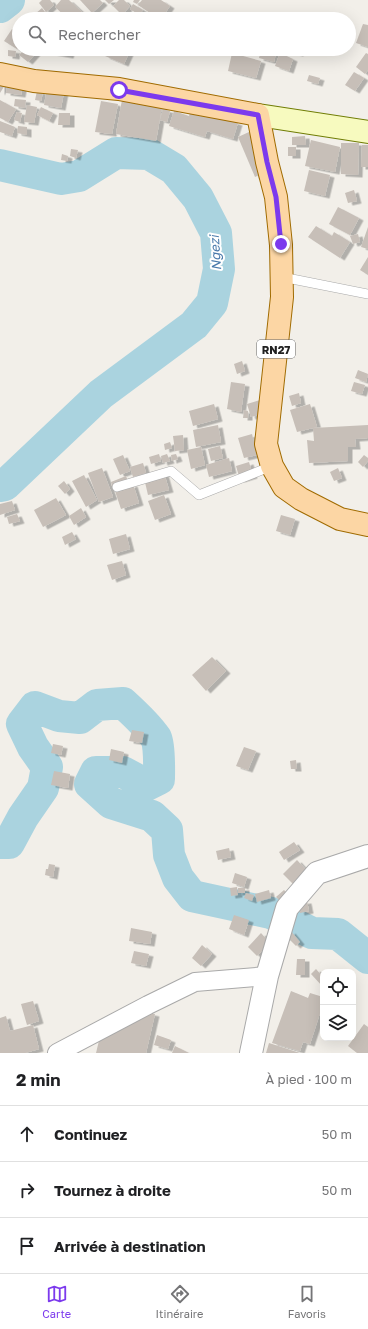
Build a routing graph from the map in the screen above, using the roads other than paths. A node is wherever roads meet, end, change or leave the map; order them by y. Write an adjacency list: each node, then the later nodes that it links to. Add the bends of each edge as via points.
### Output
1 (0, 74): 2 (main road, via 34,81 119,90)
2 (258, 115): 3 (main road); 4 (main road, RN27, via 276,197)
3 (368, 132)
4 (282, 277): 5 (lane); 6 (main road, RN27, via 266,444)
5 (368, 294)
6 (272, 466): 7 (lane, via 199,495 171,471); 8 (main road, RN27, via 284,487 301,499 340,519)
7 (117, 487)
8 (368, 525)
9 (368, 856): 10 (street, via 317,873 287,908)
10 (267, 976): 11 (street, via 195,982); 12 (street)
11 (57, 1053)
12 (251, 1053)

